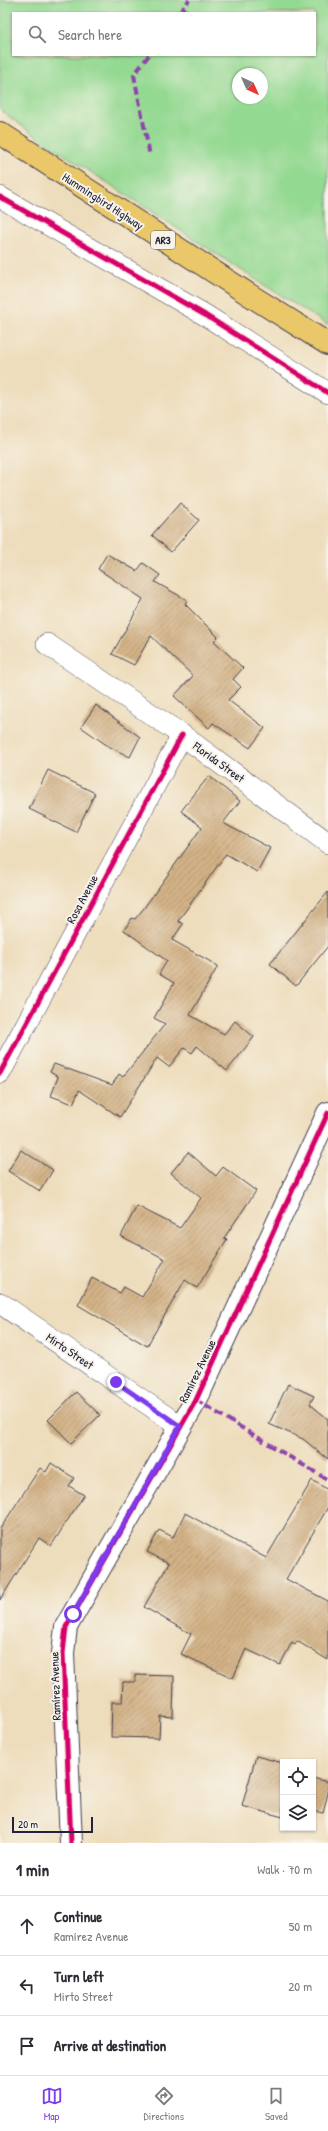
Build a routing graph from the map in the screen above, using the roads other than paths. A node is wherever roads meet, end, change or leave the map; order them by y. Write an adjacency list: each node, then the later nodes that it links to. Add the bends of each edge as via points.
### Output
1 (0, 133): 3 (main road, Hummingbird Highway / AR3)
2 (0, 197): 4 (street, via 205,315)
3 (328, 344)
4 (328, 393)
5 (48, 644): 6 (street, Florida Street)
6 (182, 735): 7 (street, Florida Street); 8 (street, Rosa Avenue)
7 (328, 843)
8 (0, 1073)
9 (328, 1113): 11 (street, Ramírez Avenue, via 196,1400)
10 (0, 1303): 11 (street, Mirto Street)
11 (180, 1426): 12 (street, Ramírez Avenue, via 66,1627 63,1653)
12 (71, 1843)

